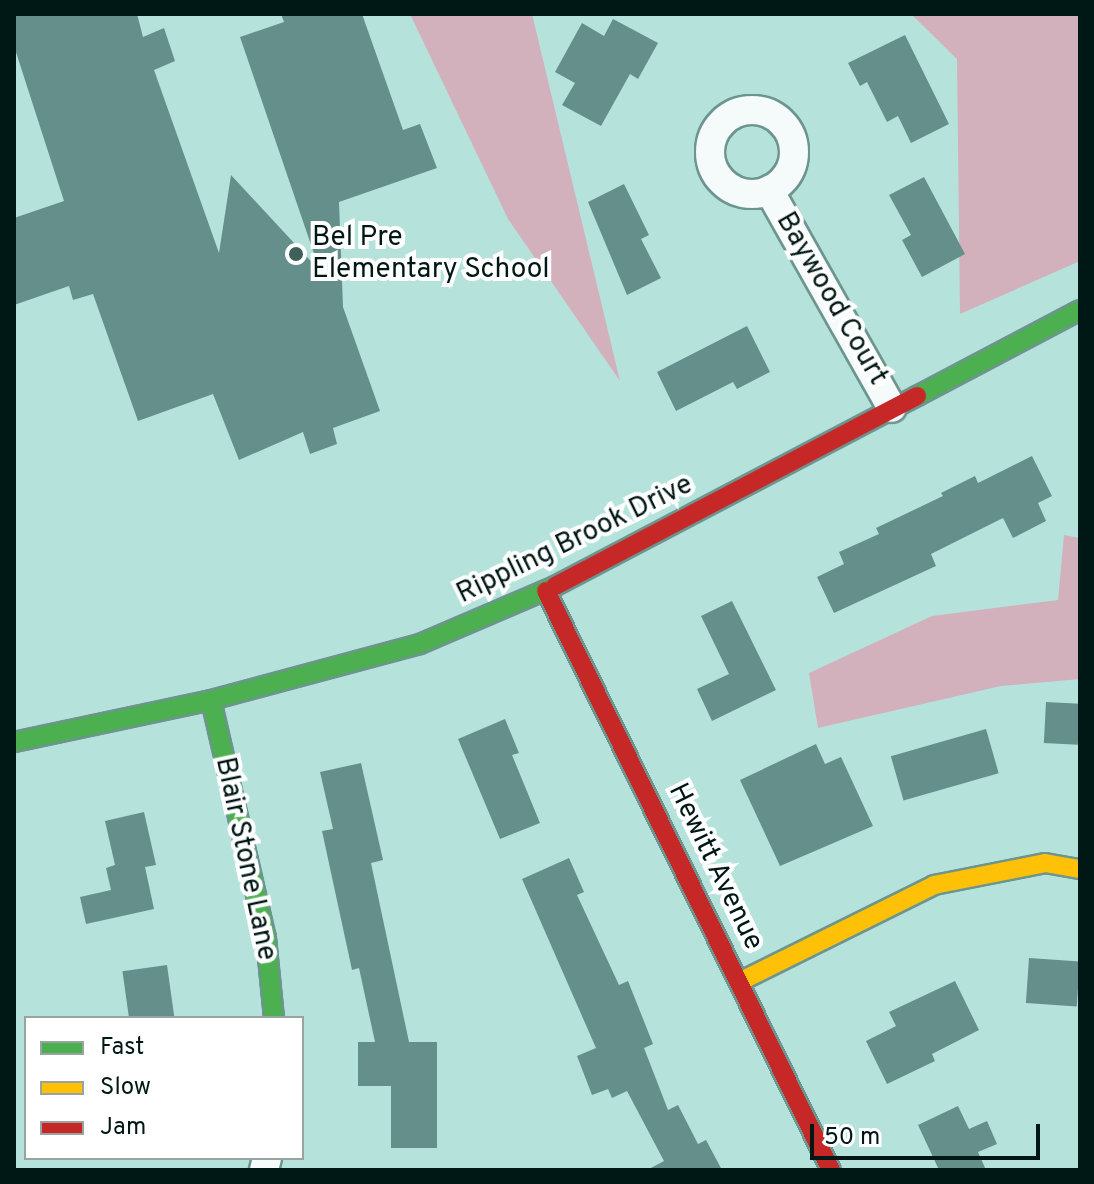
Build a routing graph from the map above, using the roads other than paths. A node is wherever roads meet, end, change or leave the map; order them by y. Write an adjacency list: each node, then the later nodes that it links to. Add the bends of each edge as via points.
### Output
1 (769, 190): 3 (street, Baywood Court)
2 (1080, 310): 3 (street, Rippling Brook Drive)
3 (892, 408): 4 (street, Rippling Brook Drive)
4 (546, 591): 5 (street, Rippling Brook Drive, via 420,644); 8 (street, Hewitt Avenue)
5 (211, 700): 6 (street, Rippling Brook Drive); 9 (street, Blair Stone Lane, via 266,938)
6 (14, 742)
7 (1080, 869): 8 (street, via 1045,863 934,885)
8 (741, 981): 10 (street, Hewitt Avenue)
9 (274, 1016)
10 (831, 1170)

